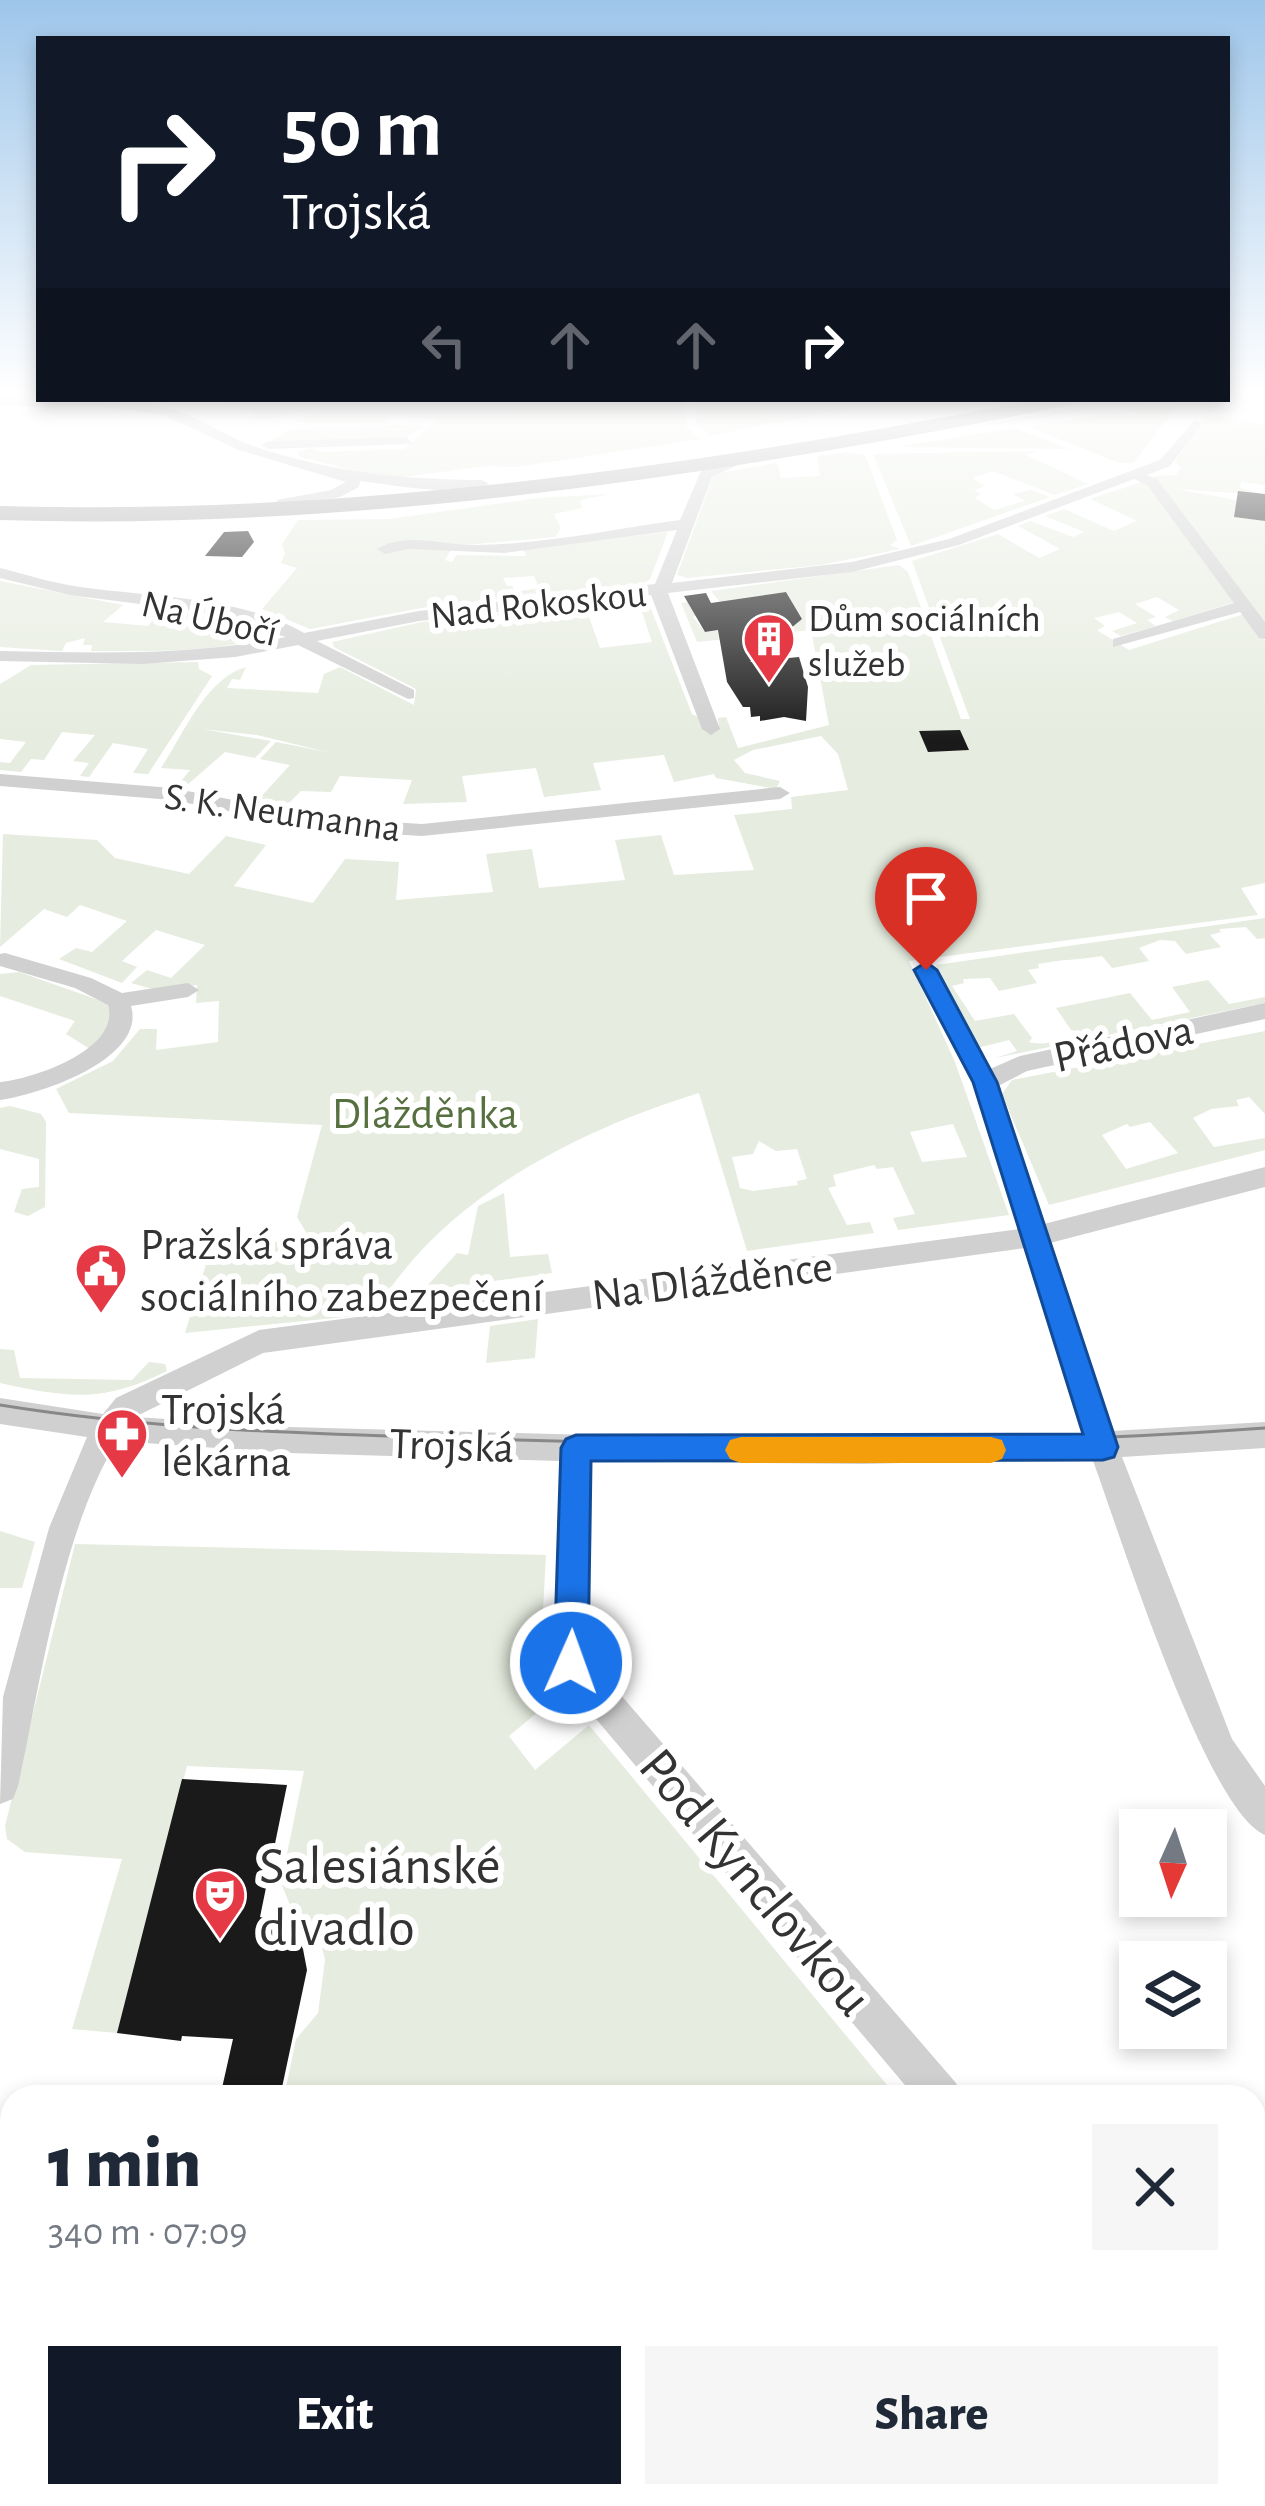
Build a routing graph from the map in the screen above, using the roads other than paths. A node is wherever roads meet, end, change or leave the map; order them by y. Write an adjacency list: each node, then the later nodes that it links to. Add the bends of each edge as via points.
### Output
1 (163, 505): 6 (main road)
2 (370, 505): 6 (main road, via 186,515)
3 (694, 505): 7 (street)
4 (1055, 505): 10 (street, Nad Rokoskou, via 898,558)
5 (1168, 505): 11 (street)
6 (0, 509)
7 (686, 524): 8 (street, via 490,550 405,542); 10 (street)
8 (386, 549)
9 (0, 573): 13 (street, Na Úbočí, via 237,615)
10 (661, 589): 13 (street, Nad Rokoskou, via 419,616); 17 (street)
11 (1241, 606): 12 (street); 14 (street)
12 (1265, 634)
13 (297, 639): 15 (street, Nad Rokoskou, via 190,656); 16 (street, Na Úbočí)
14 (1119, 644)
15 (0, 656)
16 (408, 694)
17 (711, 729)
18 (0, 780): 19 (street, S. K. Neumanna, via 172,794 422,830)
19 (780, 794)
20 (5, 960): 23 (street)
21 (926, 970): 25 (street)
22 (188, 990): 23 (street)
23 (118, 1001): 26 (street, via 118,1033 99,1055 22,1092)
24 (1265, 1011): 25 (street, Přádova, via 1020,1064)
25 (985, 1082): 28 (street)
26 (0, 1091)
27 (1265, 1178): 28 (street, Na Dlážděnce)
28 (1033, 1237): 30 (street, Na Dlážděnce, via 259,1342 126,1407); 32 (street)
29 (0, 1411): 30 (street, Trojská)
30 (105, 1429): 33 (street, Trojská); 34 (street, via 68,1514)
31 (1265, 1435): 32 (street, Trojská)
32 (1103, 1447): 33 (street, Trojská); 35 (street, via 1219,1750)
33 (576, 1448): 36 (street, Pod Kynclovkou, via 571,1663)
34 (0, 1786)
35 (1265, 1816)
36 (932, 2085)

